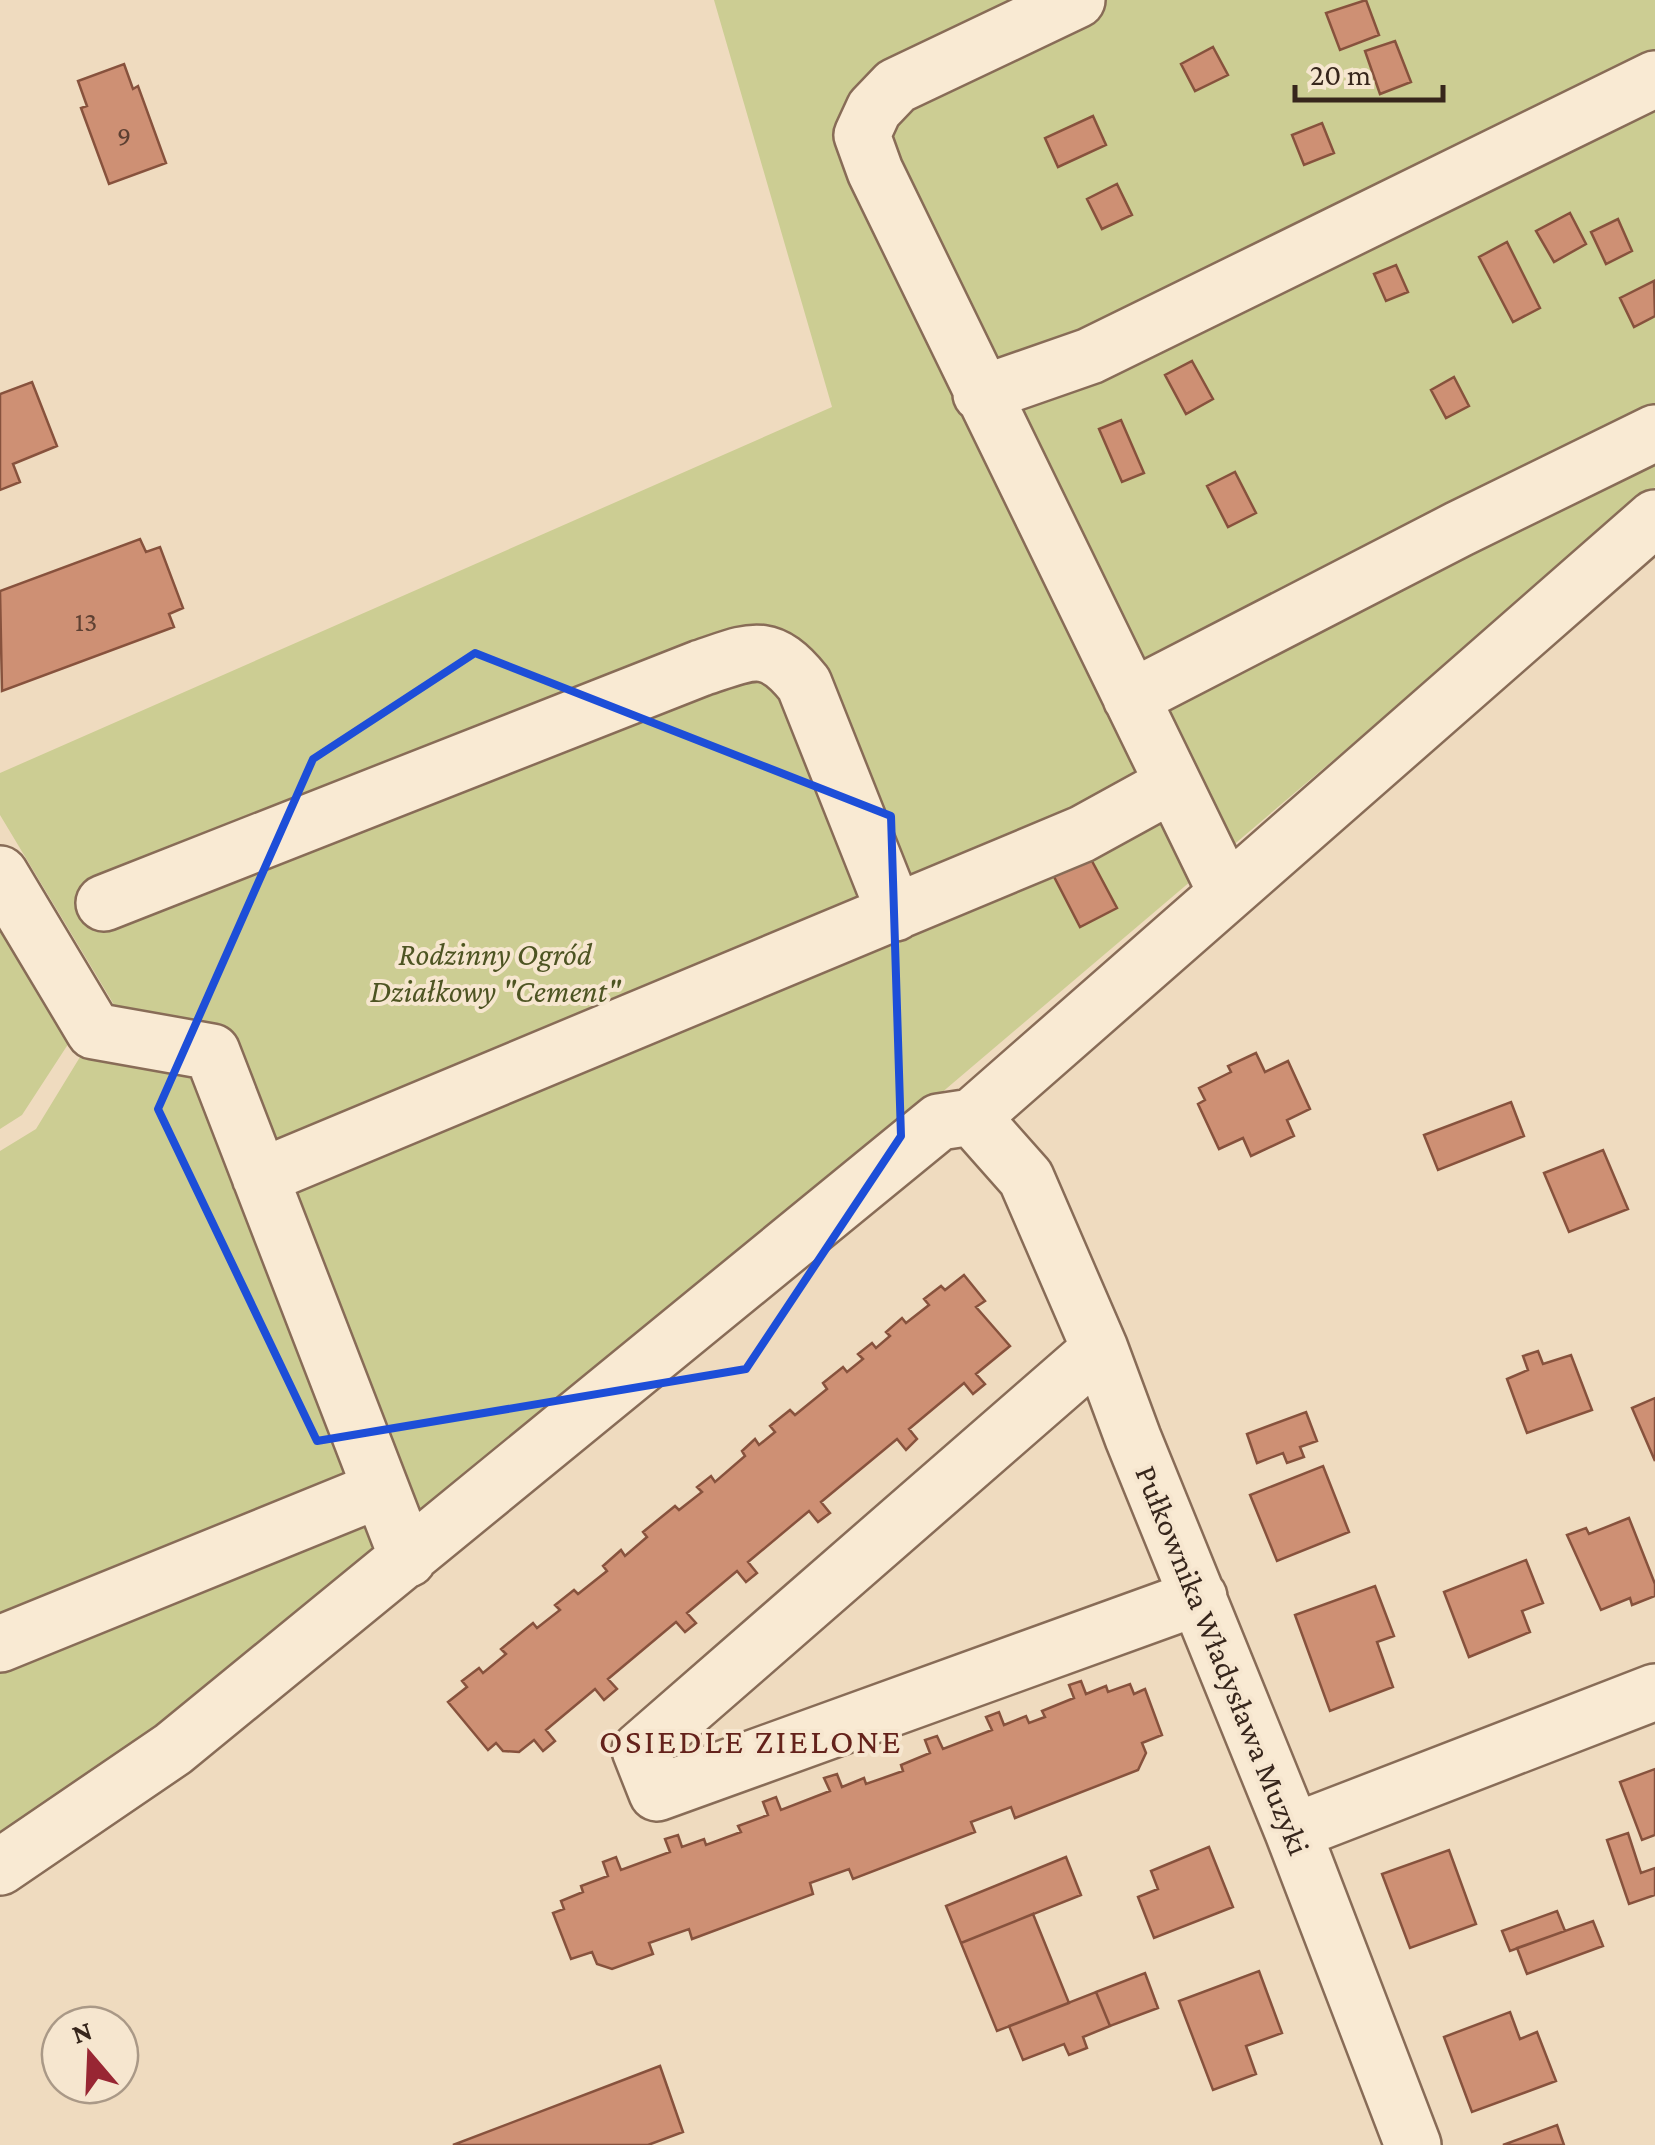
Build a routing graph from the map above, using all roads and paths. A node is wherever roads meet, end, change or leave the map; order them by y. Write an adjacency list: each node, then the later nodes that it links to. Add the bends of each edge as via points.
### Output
1 (1077, 0): 3 (street, via 896,86 862,135)
2 (1655, 78): 3 (street, via 1090,356)
3 (980, 394): 6 (street)
4 (1655, 433): 6 (street)
5 (1655, 518): 9 (street)
6 (1131, 698): 7 (street)
7 (1173, 784): 9 (street); 11 (street, via 1082,834)
8 (0, 874): 13 (street, via 94,1031 212,1052)
9 (1226, 892): 12 (street)
10 (104, 903): 11 (street, via 753,652 784,660 804,684)
11 (895, 912): 13 (street)
12 (972, 1117): 14 (street, Pułkownika Władysława Muzyki, via 1026,1178); 16 (street, via 939,1122)
13 (260, 1177): 15 (street)
14 (1100, 1349): 17 (street, Pułkownika Władysława Muzyki); 17 (street, via 640,1750 657,1792)
15 (381, 1489): 16 (street); 18 (street)
16 (408, 1559): 21 (street, via 173,1749)
17 (1198, 1597): 20 (street, Pułkownika Władysława Muzyki)
18 (0, 1644)
19 (1655, 1692): 20 (street)
20 (1293, 1832): 22 (street, Pułkownika Władysława Muzyki)
21 (0, 1867)
22 (1413, 2145)

